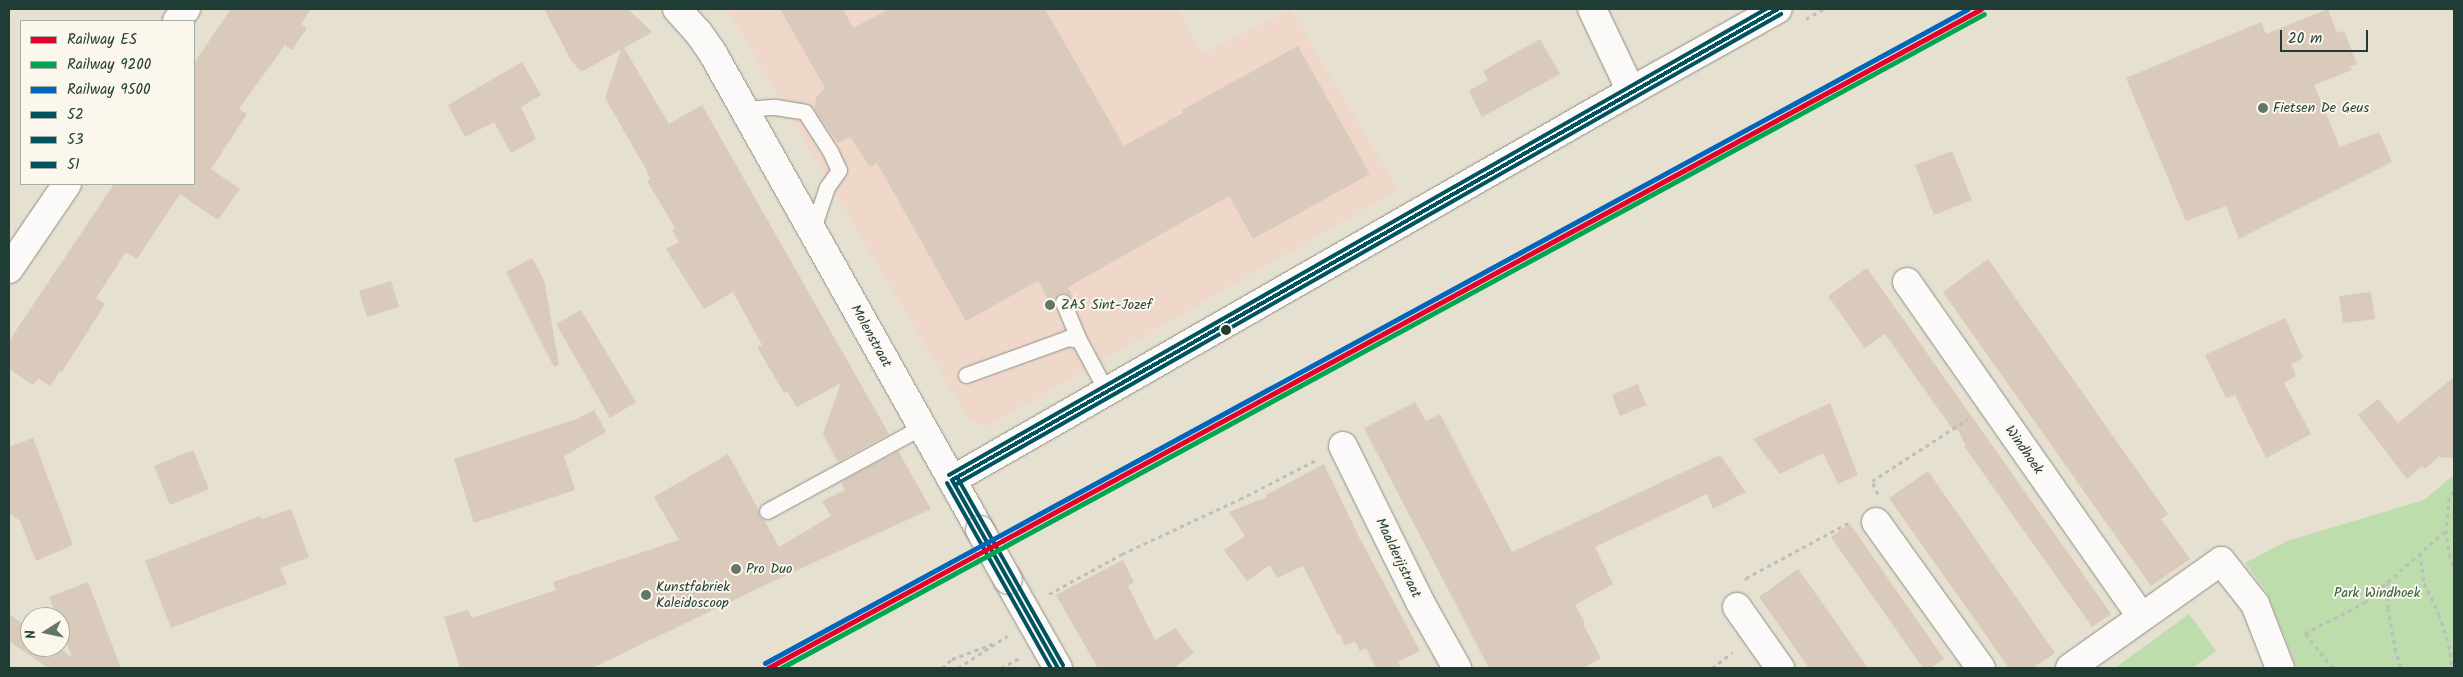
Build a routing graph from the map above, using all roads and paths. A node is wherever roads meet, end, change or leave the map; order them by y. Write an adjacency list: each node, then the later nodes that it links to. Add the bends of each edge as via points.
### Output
1 (186, 9): 5 (street)
2 (677, 9): 7 (street, Molenstraat, via 712,52)
3 (1592, 9): 6 (street)
4 (1778, 9): 6 (street)
5 (178, 20)
6 (1631, 91): 15 (street)
7 (744, 109): 9 (street, Molenstraat); 9 (lane, via 775,107 805,112 830,151 839,170 827,187)
8 (66, 185): 10 (street)
9 (812, 231): 17 (street, Molenstraat)
10 (9, 269)
11 (1907, 282): 16 (street, Windhoek)
12 (1063, 302): 13 (lane)
13 (1079, 340): 14 (lane, via 1068,338); 15 (lane)
14 (966, 375)
15 (1107, 392): 19 (street)
16 (1991, 402): 22 (path, via 1872,481); 29 (street, Windhoek)
17 (922, 427): 19 (street, Molenstraat); 21 (lane)
18 (1342, 446): 28 (path, via 1240,499 1122,554); 36 (street, Maalderijstraat)
19 (952, 480): 28 (street, Molenstraat, bridge)
20 (2454, 491): 23 (path, via 2449,498)
21 (767, 511)
22 (1872, 514): 27 (path, via 1746,578 1752,595); 39 (street)
23 (2446, 530): 24 (path); 25 (path)
24 (2420, 552): 26 (path); 44 (path, via 2424,583 2439,614)
25 (2454, 572)
26 (2388, 581): 42 (path, via 2364,603 2305,632); 43 (path, via 2388,608)
27 (1737, 607): 38 (street)
28 (1024, 608): 35 (street, Molenstraat)
29 (2142, 618): 40 (street); 41 (street, via 2220,561 2255,604)
30 (1739, 648): 37 (path)
31 (1024, 656): 34 (path)
32 (942, 668): 33 (path, via 952,659 1000,641)
33 (958, 668)
34 (1001, 668)
35 (1057, 668)
36 (1457, 668)
37 (1712, 668)
38 (1780, 668)
39 (1981, 668)
40 (2070, 668)
41 (2280, 668)
42 (2333, 668)
43 (2402, 668)
44 (2452, 668)

